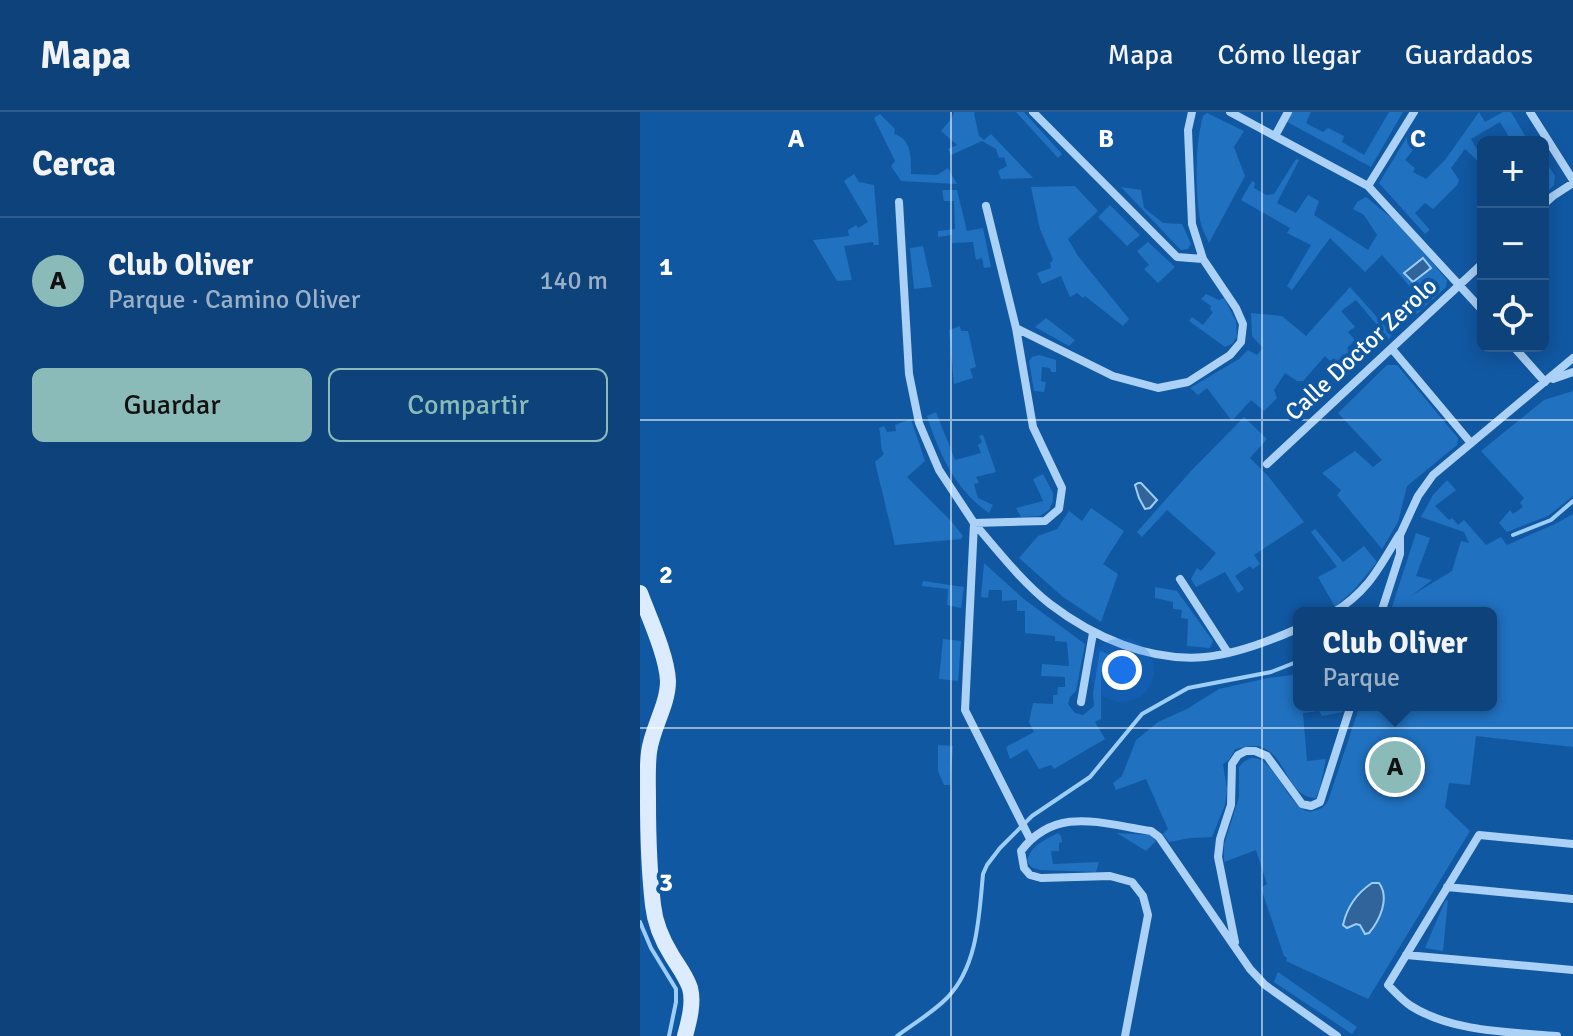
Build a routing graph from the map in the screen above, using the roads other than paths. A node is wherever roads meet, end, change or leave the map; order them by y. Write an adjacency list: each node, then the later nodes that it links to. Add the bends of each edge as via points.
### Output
1 (1033, 112): 13 (street, via 1177,257)
2 (1192, 112): 13 (street, via 1192,224)
3 (1230, 112): 7 (street)
4 (1288, 112): 7 (street)
5 (1414, 112): 9 (street)
6 (1530, 112): 8 (street)
7 (1275, 136): 9 (street)
8 (1573, 181): 10 (street)
9 (1368, 186): 15 (street)
10 (1549, 200)
11 (899, 202): 25 (street, via 909,374 919,423 939,470)
12 (986, 206): 17 (street)
13 (1203, 259): 17 (street, via 1236,308 1243,324 1241,342 1188,382 1158,388 1113,376)
14 (1477, 269): 15 (street, Calle Doctor Zerolo)
15 (1460, 285): 16 (street); 18 (street, Calle Doctor Zerolo)
16 (1477, 304)
17 (1016, 328): 25 (street, via 1033,427 1062,488 1059,509 1045,521)
18 (1392, 349): 23 (street); 24 (street, Calle Doctor Zerolo)
19 (1518, 352): 22 (street)
20 (1573, 358): 22 (street)
21 (1573, 372): 22 (street)
22 (1545, 382): 23 (street)
23 (1470, 442): 26 (street, via 1433,475)
24 (1267, 464)
25 (974, 523): 32 (street, via 1050,604); 36 (street, via 965,710)
26 (1400, 535): 29 (street, via 1372,581); 30 (street, via 1400,554)
27 (1180, 579): 33 (street)
28 (640, 593): 45 (main road, via 668,681 651,740 648,830 655,922 690,988)
29 (1342, 607)
30 (1383, 607)
31 (1293, 630): 33 (street)
32 (1093, 633): 33 (street, via 1143,652 1203,658); 34 (street)
33 (1228, 653)
34 (1081, 702)
35 (1349, 711): 39 (street, via 1320,802 1311,806 1302,804 1267,756 1255,751 1238,755 1220,839)
36 (1030, 839): 40 (street, via 1048,826 1073,820 1151,831); 46 (street, via 1021,851 1030,875 1110,876 1132,882 1143,896 1148,915)
37 (1573, 844): 38 (street, via 1479,835)
38 (1447, 887): 41 (street); 43 (street)
39 (1219, 896): 40 (street); 42 (street)
40 (1201, 897): 42 (street)
41 (1573, 899)
42 (1237, 948): 47 (street, via 1265,985)
43 (1406, 955): 44 (street); 48 (street, via 1388,985 1410,1006 1475,1028)
44 (1573, 970)
45 (685, 1036)
46 (1125, 1036)
47 (1337, 1036)
48 (1557, 1036)

